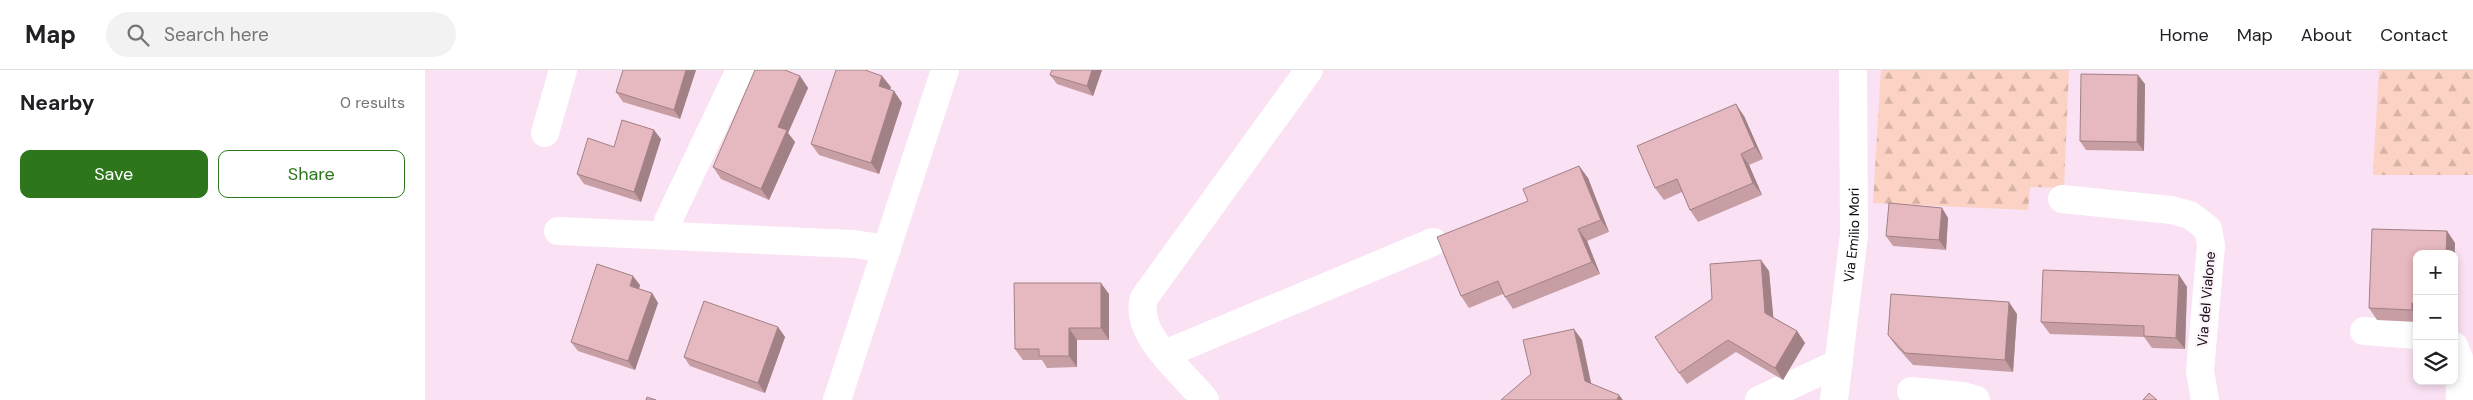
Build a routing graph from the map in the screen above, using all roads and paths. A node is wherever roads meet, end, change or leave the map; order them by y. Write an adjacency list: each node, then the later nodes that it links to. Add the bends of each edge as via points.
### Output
1 (563, 70): 6 (street)
2 (740, 70): 8 (street)
3 (945, 70): 11 (street)
4 (1309, 70): 14 (street, via 1146,293 1141,311 1143,320)
5 (1853, 70): 16 (street, Via Emilio Mori, via 1854,234)
6 (545, 133)
7 (2062, 199): 23 (street, Via del Vialone, via 2171,210 2195,218 2208,229 2211,245 2199,377)
8 (668, 221)
9 (558, 231): 11 (street, via 854,244)
10 (1433, 242): 14 (street)
11 (887, 249): 18 (street)
12 (2364, 331): 13 (street)
13 (2413, 335)
14 (1165, 354): 19 (street)
15 (2458, 356): 24 (street)
16 (1839, 363): 20 (street); 21 (street, Via Emilio Mori)
17 (1911, 391): 22 (street)
18 (837, 400)
19 (1205, 400)
20 (1759, 400)
21 (1834, 400)
22 (1976, 400)
23 (2205, 400)
24 (2460, 400)

